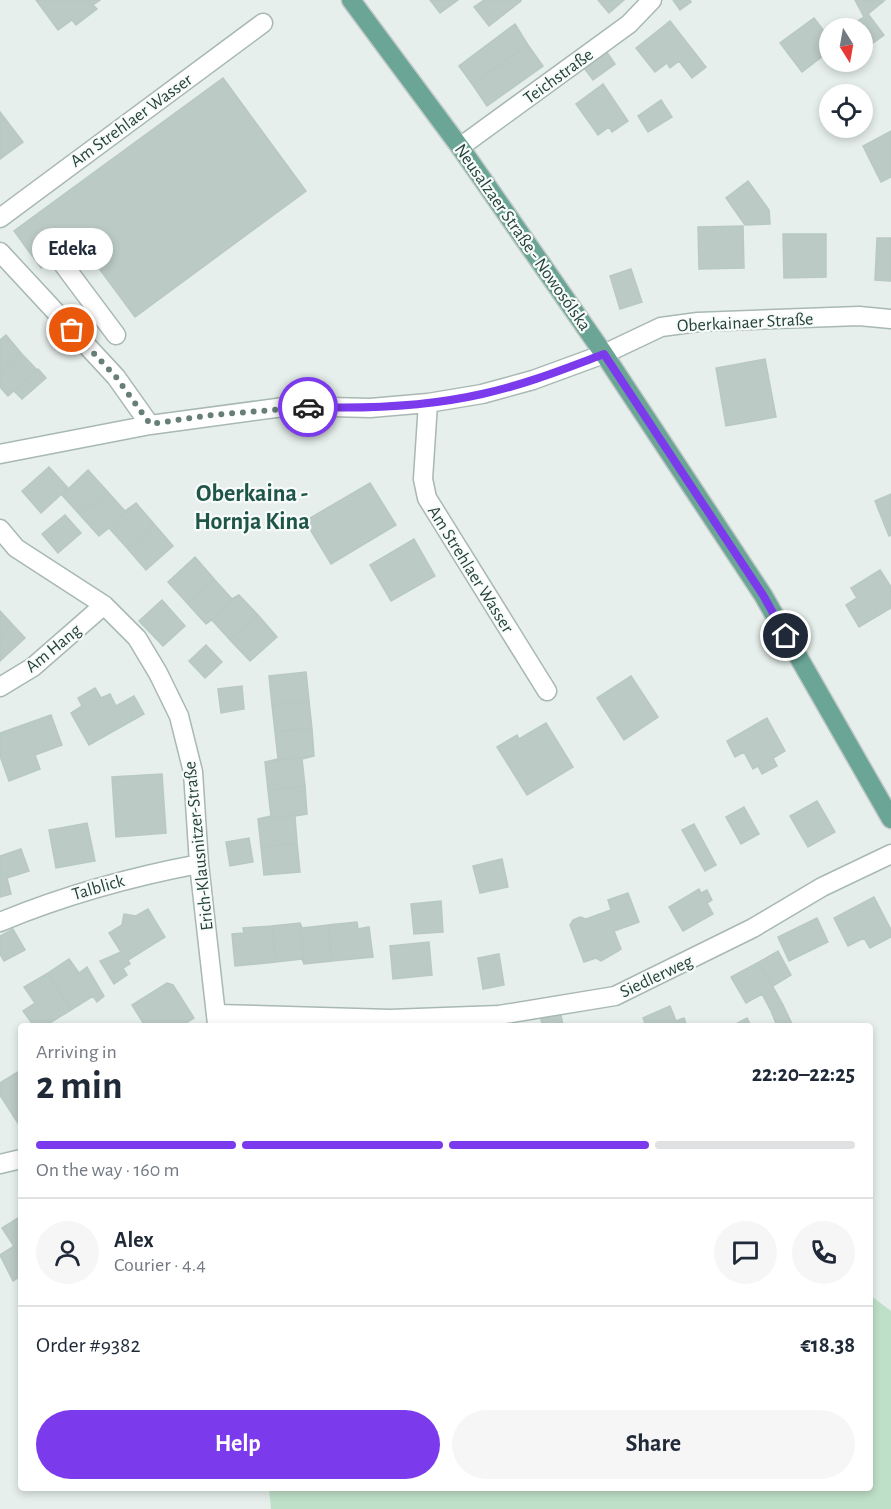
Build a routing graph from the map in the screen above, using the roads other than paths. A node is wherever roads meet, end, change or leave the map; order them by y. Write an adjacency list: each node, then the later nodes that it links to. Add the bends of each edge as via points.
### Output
1 (351, 0): 4 (main road, Neusalzaer Straße - Nowosólska)
2 (652, 0): 4 (street, Teichstraße, via 629,24)
3 (263, 23): 5 (street, Am Strehlaer Wasser)
4 (460, 147): 10 (main road, Neusalzaer Straße - Nowosólska)
5 (0, 218)
6 (0, 252): 12 (street, via 116,377)
7 (57, 256): 9 (street)
8 (891, 319): 10 (street, Oberkainaer Straße, via 859,316 698,322 661,327)
9 (116, 335)
10 (604, 354): 11 (street, via 533,380); 18 (main road, Neusalzaer Straße - Nowosólska, via 763,595)
11 (429, 403): 12 (street, via 370,408 291,406); 17 (street, Am Strehlaer Wasser, via 423,479 427,498)
12 (150, 424): 13 (street)
13 (0, 454)
14 (0, 530): 15 (street, Erich-Klausnitzer-Straße, via 16,548)
15 (104, 605): 16 (street, Am Hang, via 33,667); 20 (street, Erich-Klausnitzer-Straße, via 137,638 179,716 193,772)
16 (0, 687)
17 (547, 691)
18 (891, 819)
19 (891, 854): 22 (street, Siedlerweg, via 615,996 499,1015)
20 (199, 864): 21 (street, Talblick, via 129,878 49,902); 22 (street, Erich-Klausnitzer-Straße)
21 (0, 922)
22 (217, 1020)
23 (18, 1161): 24 (street)
24 (0, 1164)

